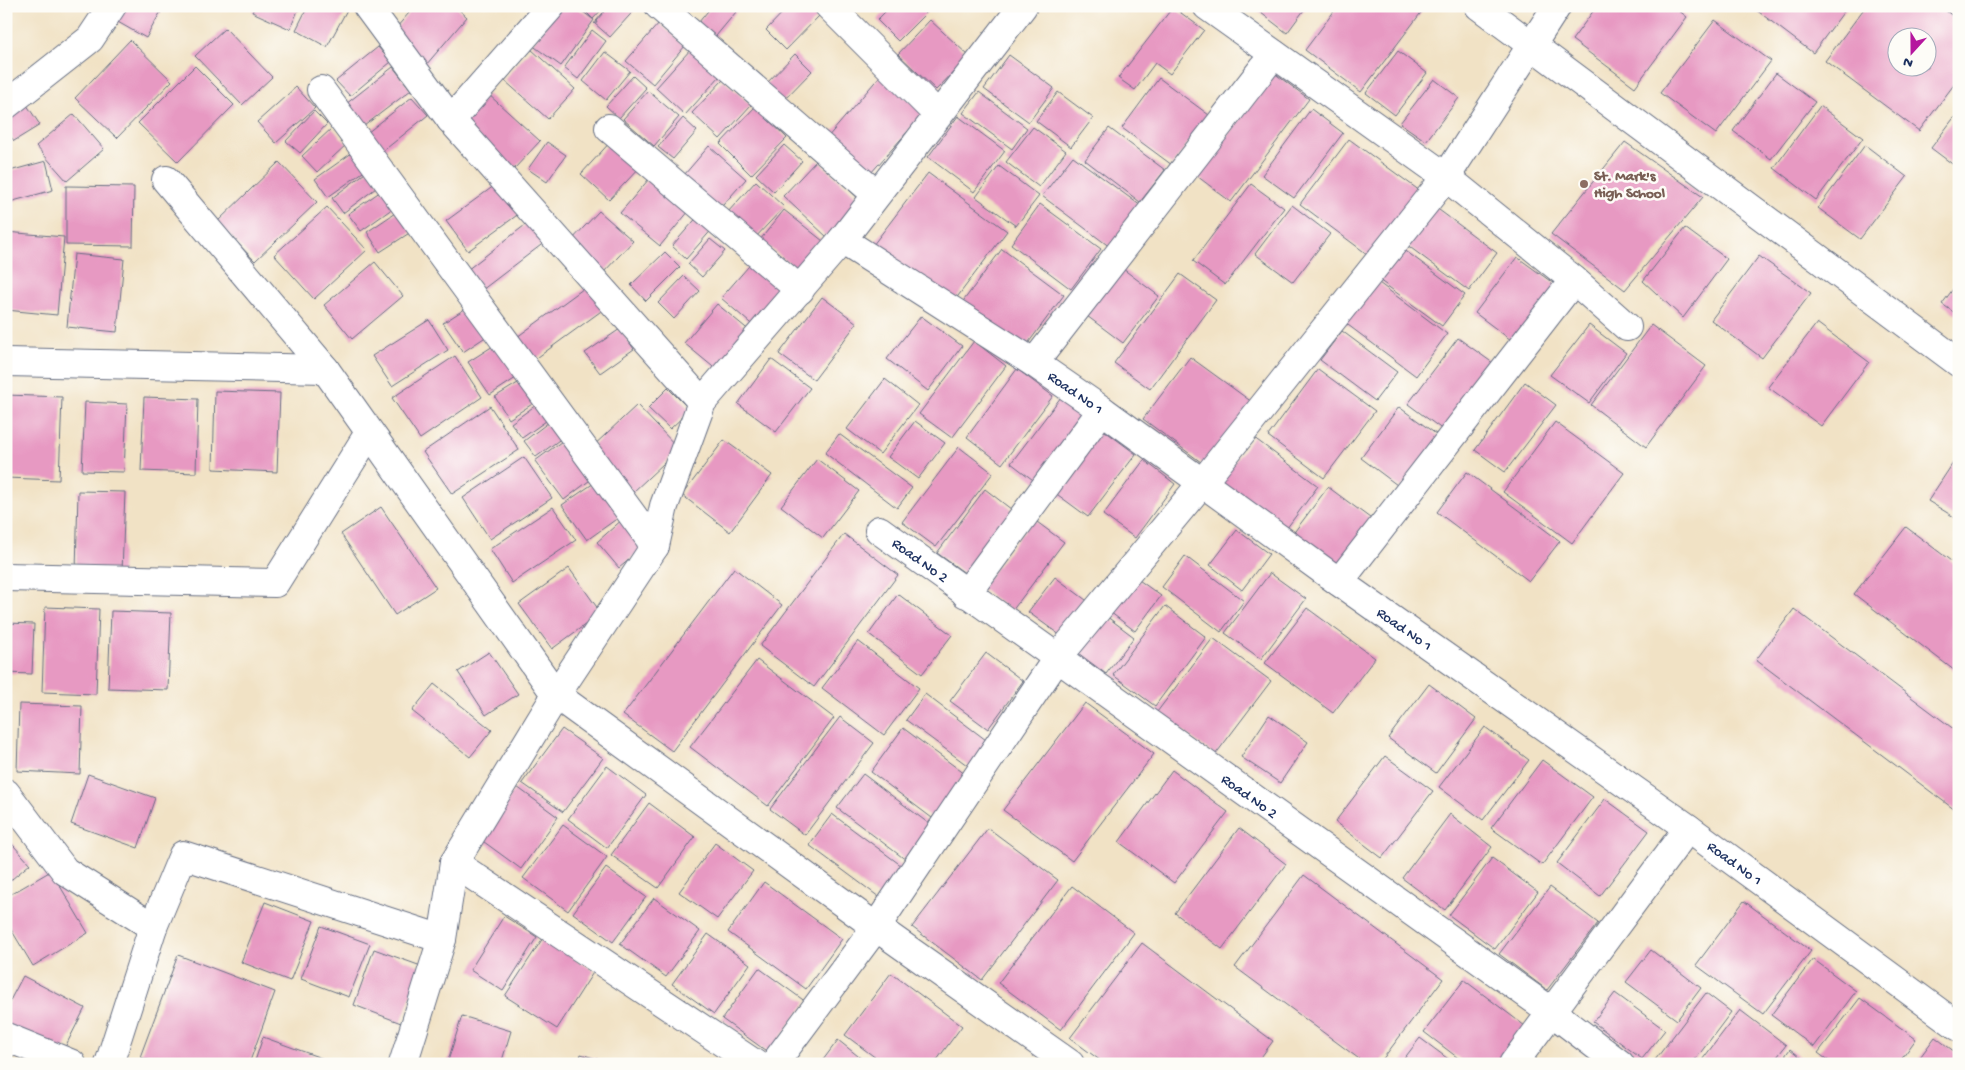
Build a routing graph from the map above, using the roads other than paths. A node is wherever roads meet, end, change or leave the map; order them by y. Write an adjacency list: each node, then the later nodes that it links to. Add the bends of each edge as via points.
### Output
1 (112, 6): 13 (street, via 90,39)
2 (367, 6): 15 (street)
3 (551, 6): 15 (street)
4 (659, 6): 19 (street)
5 (829, 6): 14 (street)
6 (1206, 6): 11 (street)
7 (1479, 6): 10 (street)
8 (1557, 6): 10 (street)
9 (1011, 11): 14 (street)
10 (1531, 45): 17 (street); 26 (street)
11 (1274, 54): 17 (street); 25 (street)
12 (321, 90): 33 (street)
13 (6, 105)
14 (937, 114): 19 (street)
15 (451, 120): 28 (street)
16 (609, 128): 22 (street)
17 (1446, 177): 21 (street); 31 (street)
18 (166, 180): 27 (street)
19 (876, 194): 20 (street)
20 (842, 240): 22 (street); 25 (street, Road No 1)
21 (1574, 280): 23 (street); 35 (street)
22 (800, 290): 28 (street)
23 (1627, 327)
24 (6, 362): 27 (street)
25 (1034, 363): 29 (street, Road No 1)
26 (1959, 363)
27 (325, 369): 30 (street)
28 (702, 402): 33 (street, via 664,506)
29 (1102, 410): 31 (street, Road No 1); 36 (street)
30 (369, 434): 34 (street, via 275,583); 38 (street)
31 (1202, 483): 35 (street, Road No 1); 37 (street)
32 (879, 530): 36 (street, Road No 2)
33 (655, 546): 38 (street)
34 (6, 577)
35 (1339, 582): 40 (street, Road No 1)
36 (966, 594): 37 (street, Road No 2)
37 (1058, 657): 43 (street); 45 (street, Road No 2)
38 (556, 695): 41 (street); 43 (street)
39 (6, 793): 42 (street, via 65,871)
40 (1688, 828): 45 (street); 46 (street, Road No 1)
41 (454, 863): 44 (street); 51 (street)
42 (153, 926): 44 (street, via 183,855); 49 (street)
43 (876, 927): 52 (street); 53 (street)
44 (442, 939): 50 (street)
45 (1552, 1012): 54 (street); 55 (street, Road No 2)
46 (1959, 1027)
47 (6, 1037): 48 (street)
48 (72, 1064)
49 (109, 1064)
50 (403, 1064)
51 (755, 1064)
52 (774, 1064)
53 (1070, 1064)
54 (1514, 1064)
55 (1620, 1064)

